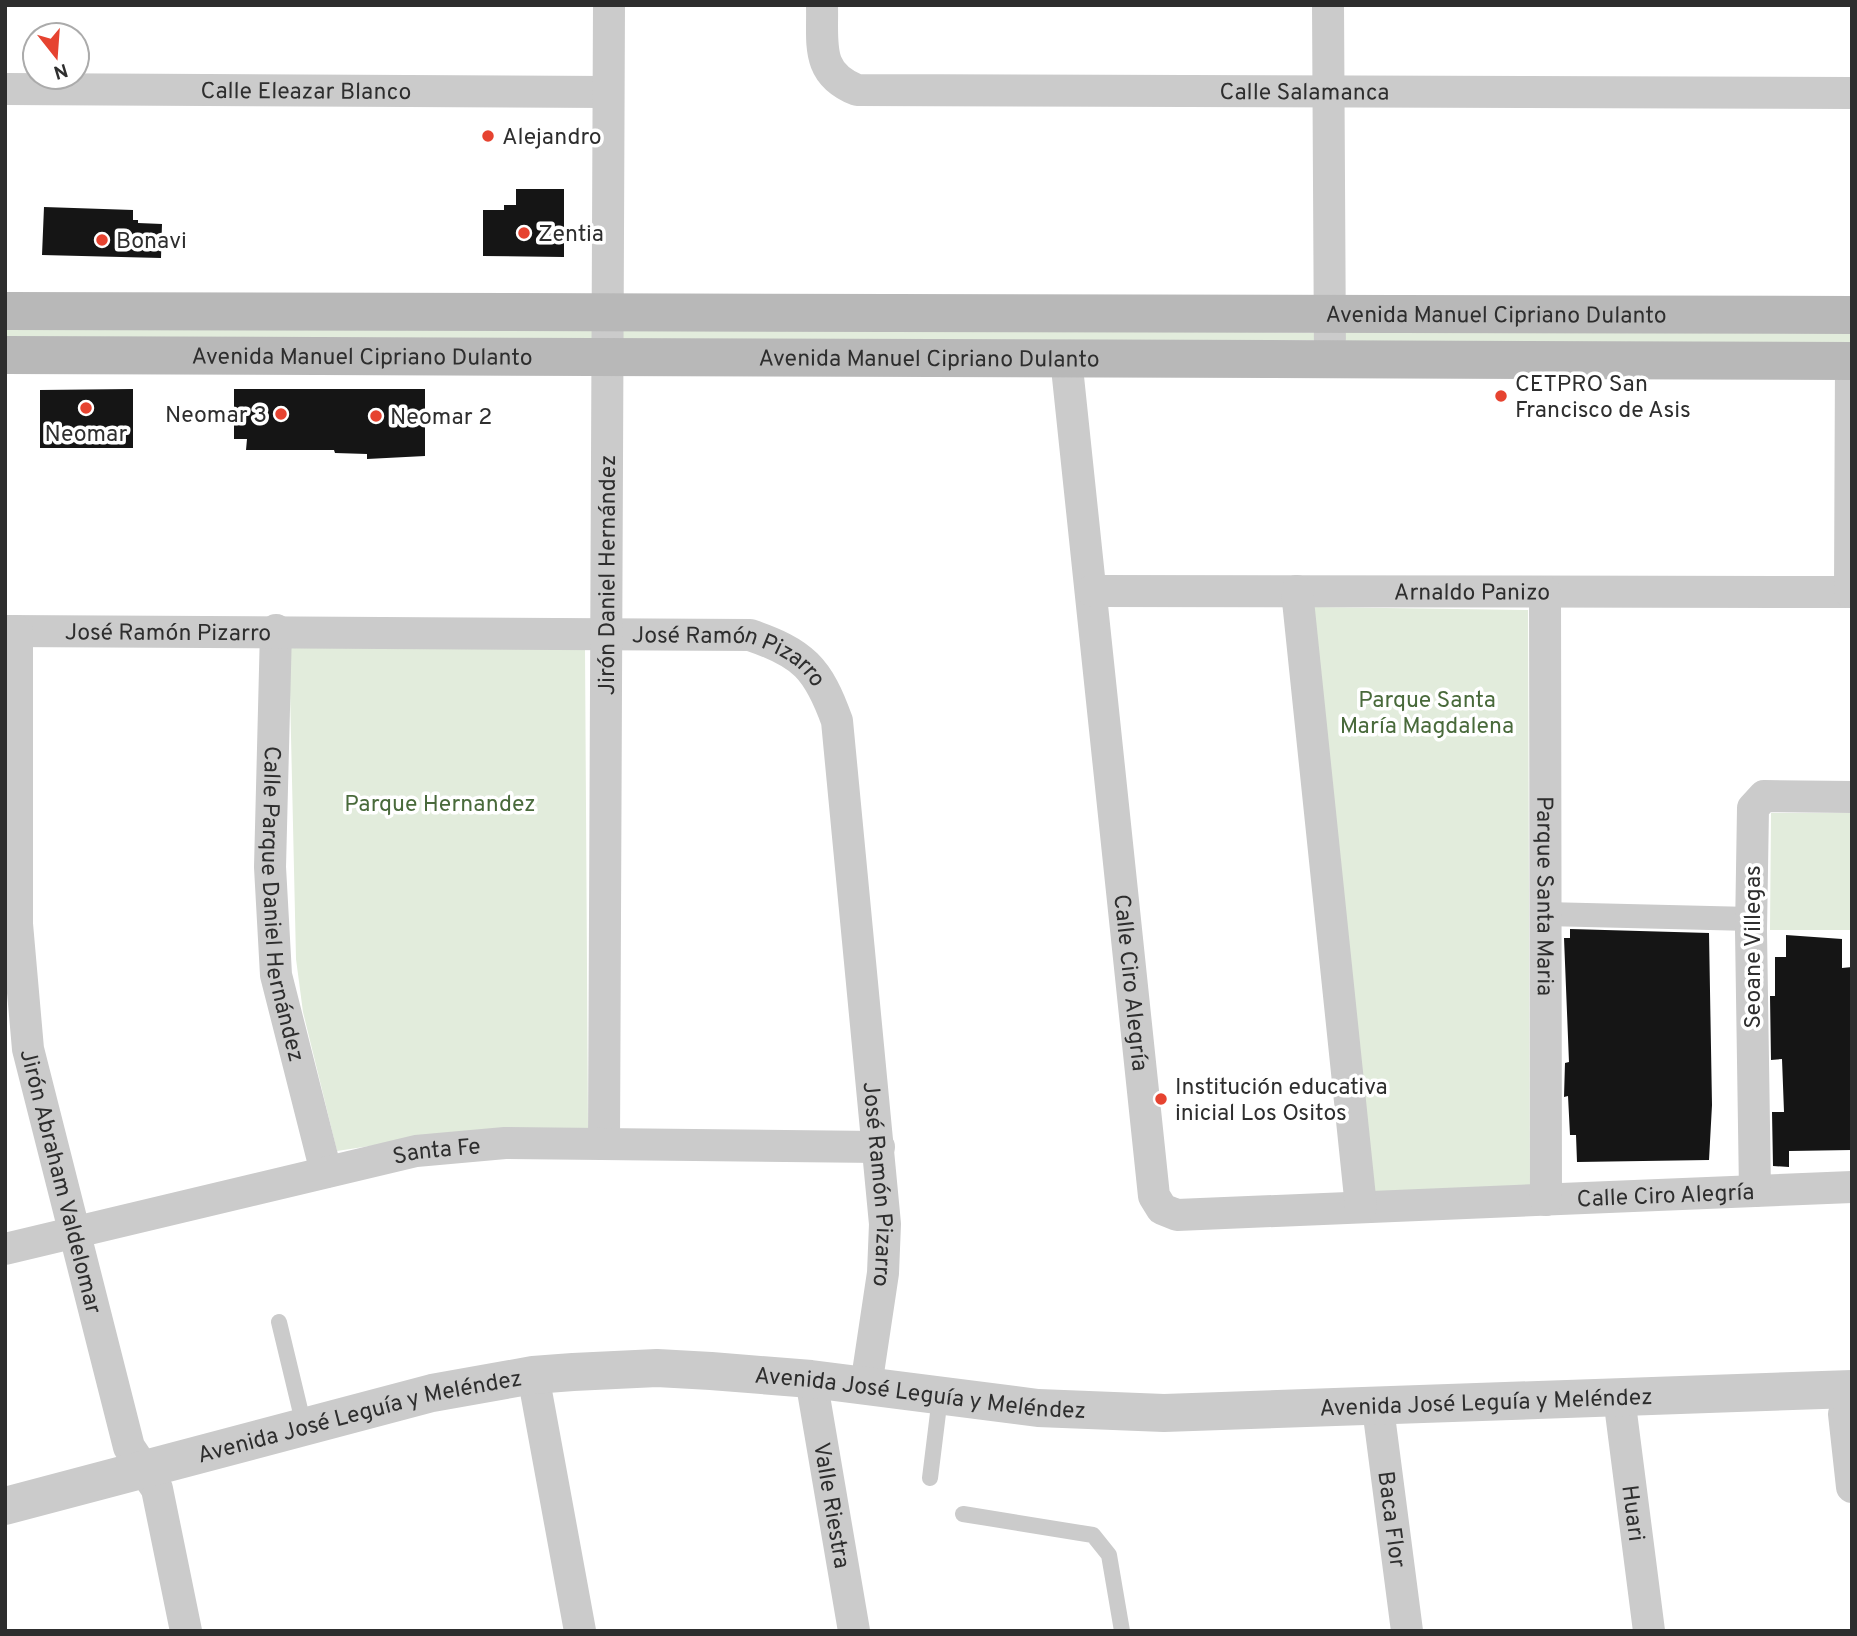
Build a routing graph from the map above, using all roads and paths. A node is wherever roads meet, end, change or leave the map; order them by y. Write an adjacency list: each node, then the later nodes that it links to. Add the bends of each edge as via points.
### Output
1 (608, 5): 6 (street, Jirón Daniel Hernández)
2 (822, 5): 5 (street, Calle Salamanca, via 828,71 857,90)
3 (1328, 5): 5 (street)
4 (5, 89): 6 (street, Calle Eleazar Blanco)
5 (1327, 91): 7 (street, Calle Salamanca); 10 (street)
6 (607, 92): 9 (street, Jirón Daniel Hernández)
7 (1852, 93)
8 (5, 311): 9 (main road, Avenida Manuel Cipriano Dulanto)
9 (607, 314): 10 (main road, Avenida Manuel Cipriano Dulanto); 13 (street, Jirón Daniel Hernández)
10 (1330, 314): 11 (main road, Avenida Manuel Cipriano Dulanto); 15 (street)
11 (1852, 315)
12 (5, 355): 13 (main road, Avenida Manuel Cipriano Dulanto)
13 (607, 357): 14 (main road, Avenida Manuel Cipriano Dulanto); 23 (street, Jirón Daniel Hernández)
14 (1066, 358): 15 (main road, Avenida Manuel Cipriano Dulanto); 17 (street, Calle Ciro Alegría)
15 (1330, 358): 16 (main road, Avenida Manuel Cipriano Dulanto)
16 (1851, 361): 20 (street)
17 (1092, 591): 18 (street, Arnaldo Panizo); 34 (street, Calle Ciro Alegría, via 1154,1196 1163,1209 1177,1215)
18 (1297, 591): 19 (street, Arnaldo Panizo); 34 (street)
19 (1545, 592): 20 (street, Arnaldo Panizo); 25 (street, Parque Santa Maria)
20 (1851, 592)
21 (276, 630): 22 (street, José Ramón Pizarro); 23 (street, José Ramón Pizarro); 30 (street, Calle Parque Daniel Hernández, via 270,867 276,975)
22 (11, 631): 27 (street, Jirón Abraham Valdelomar)
23 (604, 634): 28 (street, Jirón Daniel Hernández); 29 (street, José Ramón Pizarro, via 750,635 785,647 808,666 825,689 837,721)
24 (1852, 797): 26 (street, Seoane Villegas, via 1764,796 1757,801 1753,808)
25 (1545, 914): 26 (street); 33 (street, Parque Santa Maria)
26 (1751, 919): 32 (street, Seoane Villegas)
27 (16, 1052): 35 (street, Jirón Abraham Valdelomar)
28 (604, 1144): 29 (street, Santa Fe); 30 (street, Santa Fe, via 456,1146)
29 (879, 1147): 40 (street, José Ramón Pizarro, via 886,1224)
30 (326, 1172): 35 (street, Santa Fe)
31 (1852, 1187): 32 (street, Calle Ciro Alegría)
32 (1755, 1191): 33 (street, Calle Ciro Alegría)
33 (1546, 1200): 34 (street, Calle Ciro Alegría)
34 (1361, 1207)
35 (76, 1232): 36 (street, Santa Fe); 46 (street, Jirón Abraham Valdelomar, via 129,1447)
36 (5, 1249)
37 (279, 1322): 45 (lane)
38 (533, 1375): 39 (street, Avenida José Leguía y Meléndez, via 657,1368); 45 (street, Avenida José Leguía y Meléndez, via 432,1392); 52 (street)
39 (811, 1380): 40 (street, Avenida José Leguía y Meléndez); 53 (street, Valle Riestra)
40 (866, 1386): 42 (street, Avenida José Leguía y Meléndez)
41 (1852, 1390): 43 (street, Avenida José Leguía y Meléndez); 48 (street, via 1844,1414)
42 (940, 1396): 44 (street, Avenida José Leguía y Meléndez, via 1115,1412); 47 (lane)
43 (1619, 1397): 44 (street, Avenida José Leguía y Meléndez); 56 (street, Huari)
44 (1378, 1408): 55 (street, Baca Flor)
45 (304, 1426): 46 (street, Avenida José Leguía y Meléndez)
46 (145, 1470): 49 (street, Avenida José Leguía y Meléndez); 51 (street, Jirón Abraham Valdelomar, via 157,1489)
47 (930, 1478)
48 (1852, 1487)
49 (5, 1506)
50 (963, 1514): 54 (lane, via 1093,1535 1109,1555)
51 (186, 1631)
52 (580, 1631)
53 (855, 1631)
54 (1122, 1631)
55 (1407, 1631)
56 (1649, 1631)

